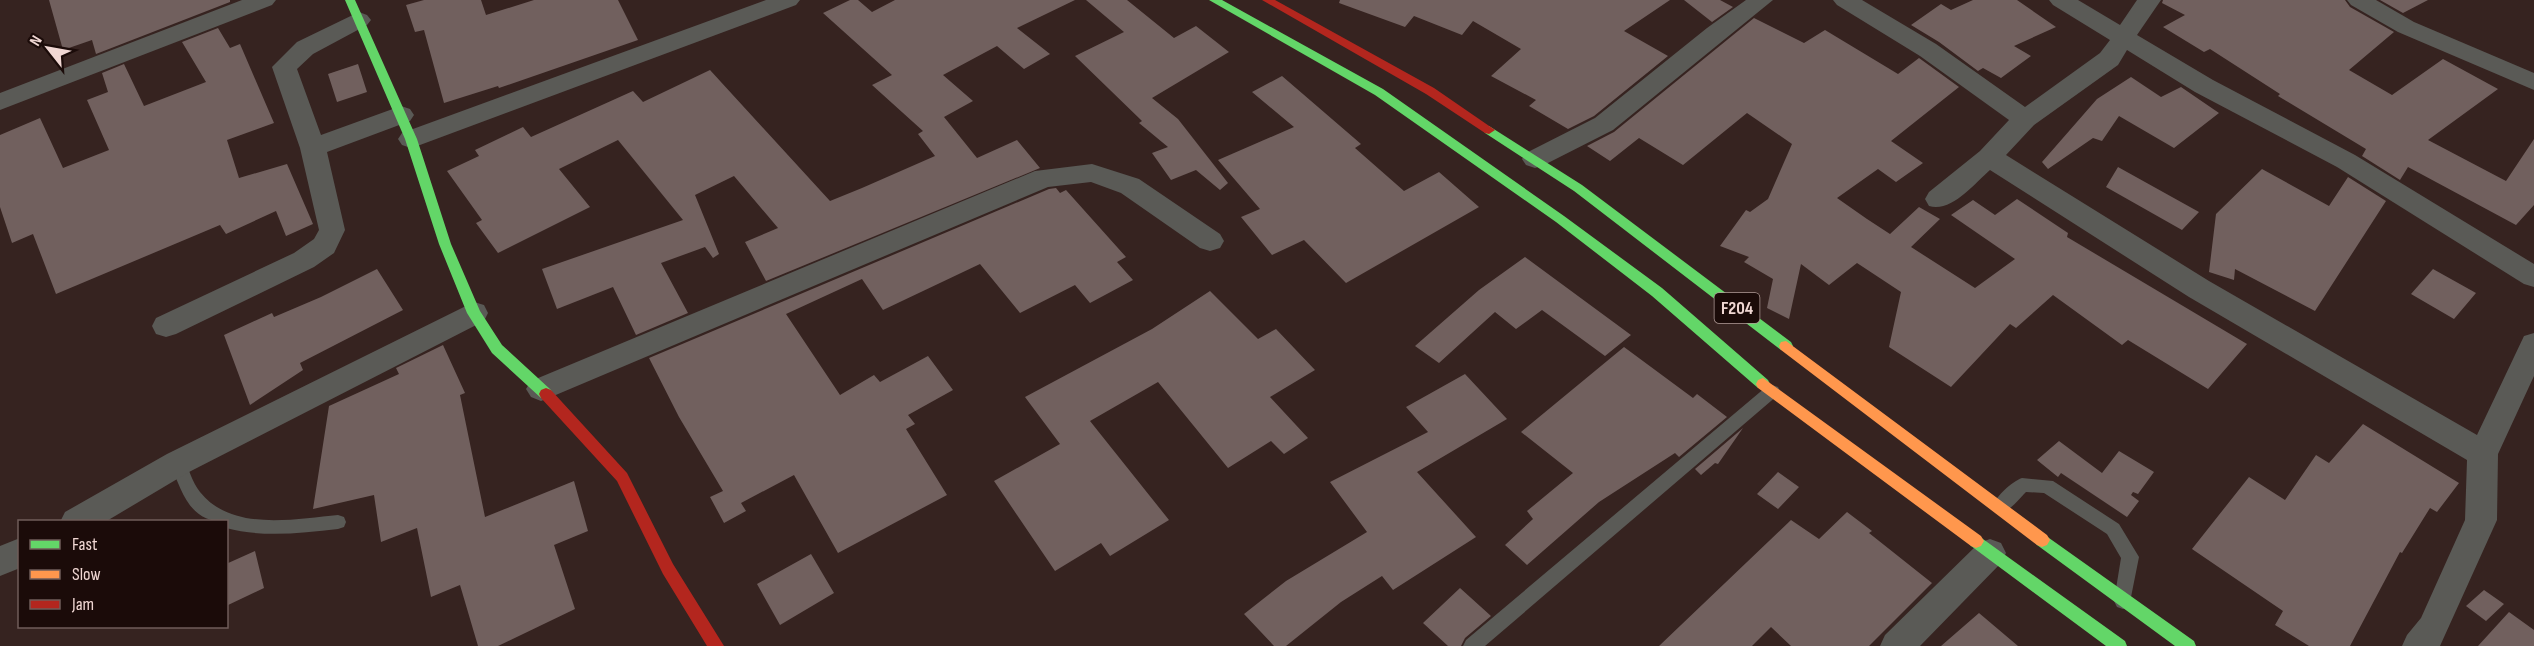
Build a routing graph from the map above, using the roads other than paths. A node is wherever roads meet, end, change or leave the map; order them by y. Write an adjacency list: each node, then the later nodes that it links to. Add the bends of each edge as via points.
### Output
1 (264, 0): 13 (street)
2 (788, 0): 16 (street)
3 (1214, 0): 27 (main road, F204, via 1379,92 1428,126 1657,292)
4 (1267, 0): 19 (main road, F204, via 1420,85)
5 (1761, 0): 19 (street, via 1605,124)
6 (1845, 0): 15 (street, via 1928,50)
7 (2061, 0): 11 (street)
8 (2149, 0): 11 (street)
9 (2359, 0): 12 (street, via 2406,27)
10 (355, 10): 14 (main road); 17 (street, via 284,67)
11 (2125, 38): 15 (street, via 2109,59); 22 (street, via 2204,86 2346,161)
12 (2534, 82)
13 (0, 102)
14 (401, 115): 16 (main road); 17 (street)
15 (2025, 119): 18 (street)
16 (411, 139): 23 (main road, via 445,244)
17 (314, 148): 24 (street, via 332,230 324,246 304,260)
18 (1989, 157): 20 (street); 28 (street, via 2199,289)
19 (1535, 159): 30 (main road, F204)
20 (1938, 199)
21 (1210, 241): 26 (street, via 1130,186 1092,173 1044,178)
22 (2534, 277)
23 (474, 313): 26 (main road, via 497,350); 29 (street)
24 (166, 327)
25 (2534, 344): 28 (street)
26 (541, 389): 39 (main road, via 622,477 668,569)
27 (1772, 391): 36 (main road, F204); 40 (lane)
28 (2483, 454): 44 (street, via 2481,520 2433,629)
29 (178, 463): 31 (street); 32 (lane, via 195,499)
30 (2000, 506): 38 (main road, F204); 38 (lane, via 2022,485 2048,486 2113,529 2130,557)
31 (79, 520)
32 (220, 520)
33 (228, 522): 34 (lane, via 252,527)
34 (338, 522)
35 (18, 553): 37 (street)
36 (1990, 553): 41 (street); 42 (main road, F204)
37 (0, 562)
38 (2123, 600): 43 (main road, F204)
39 (716, 646)
40 (1472, 646)
41 (1898, 646)
42 (2119, 646)
43 (2188, 646)
44 (2419, 646)

